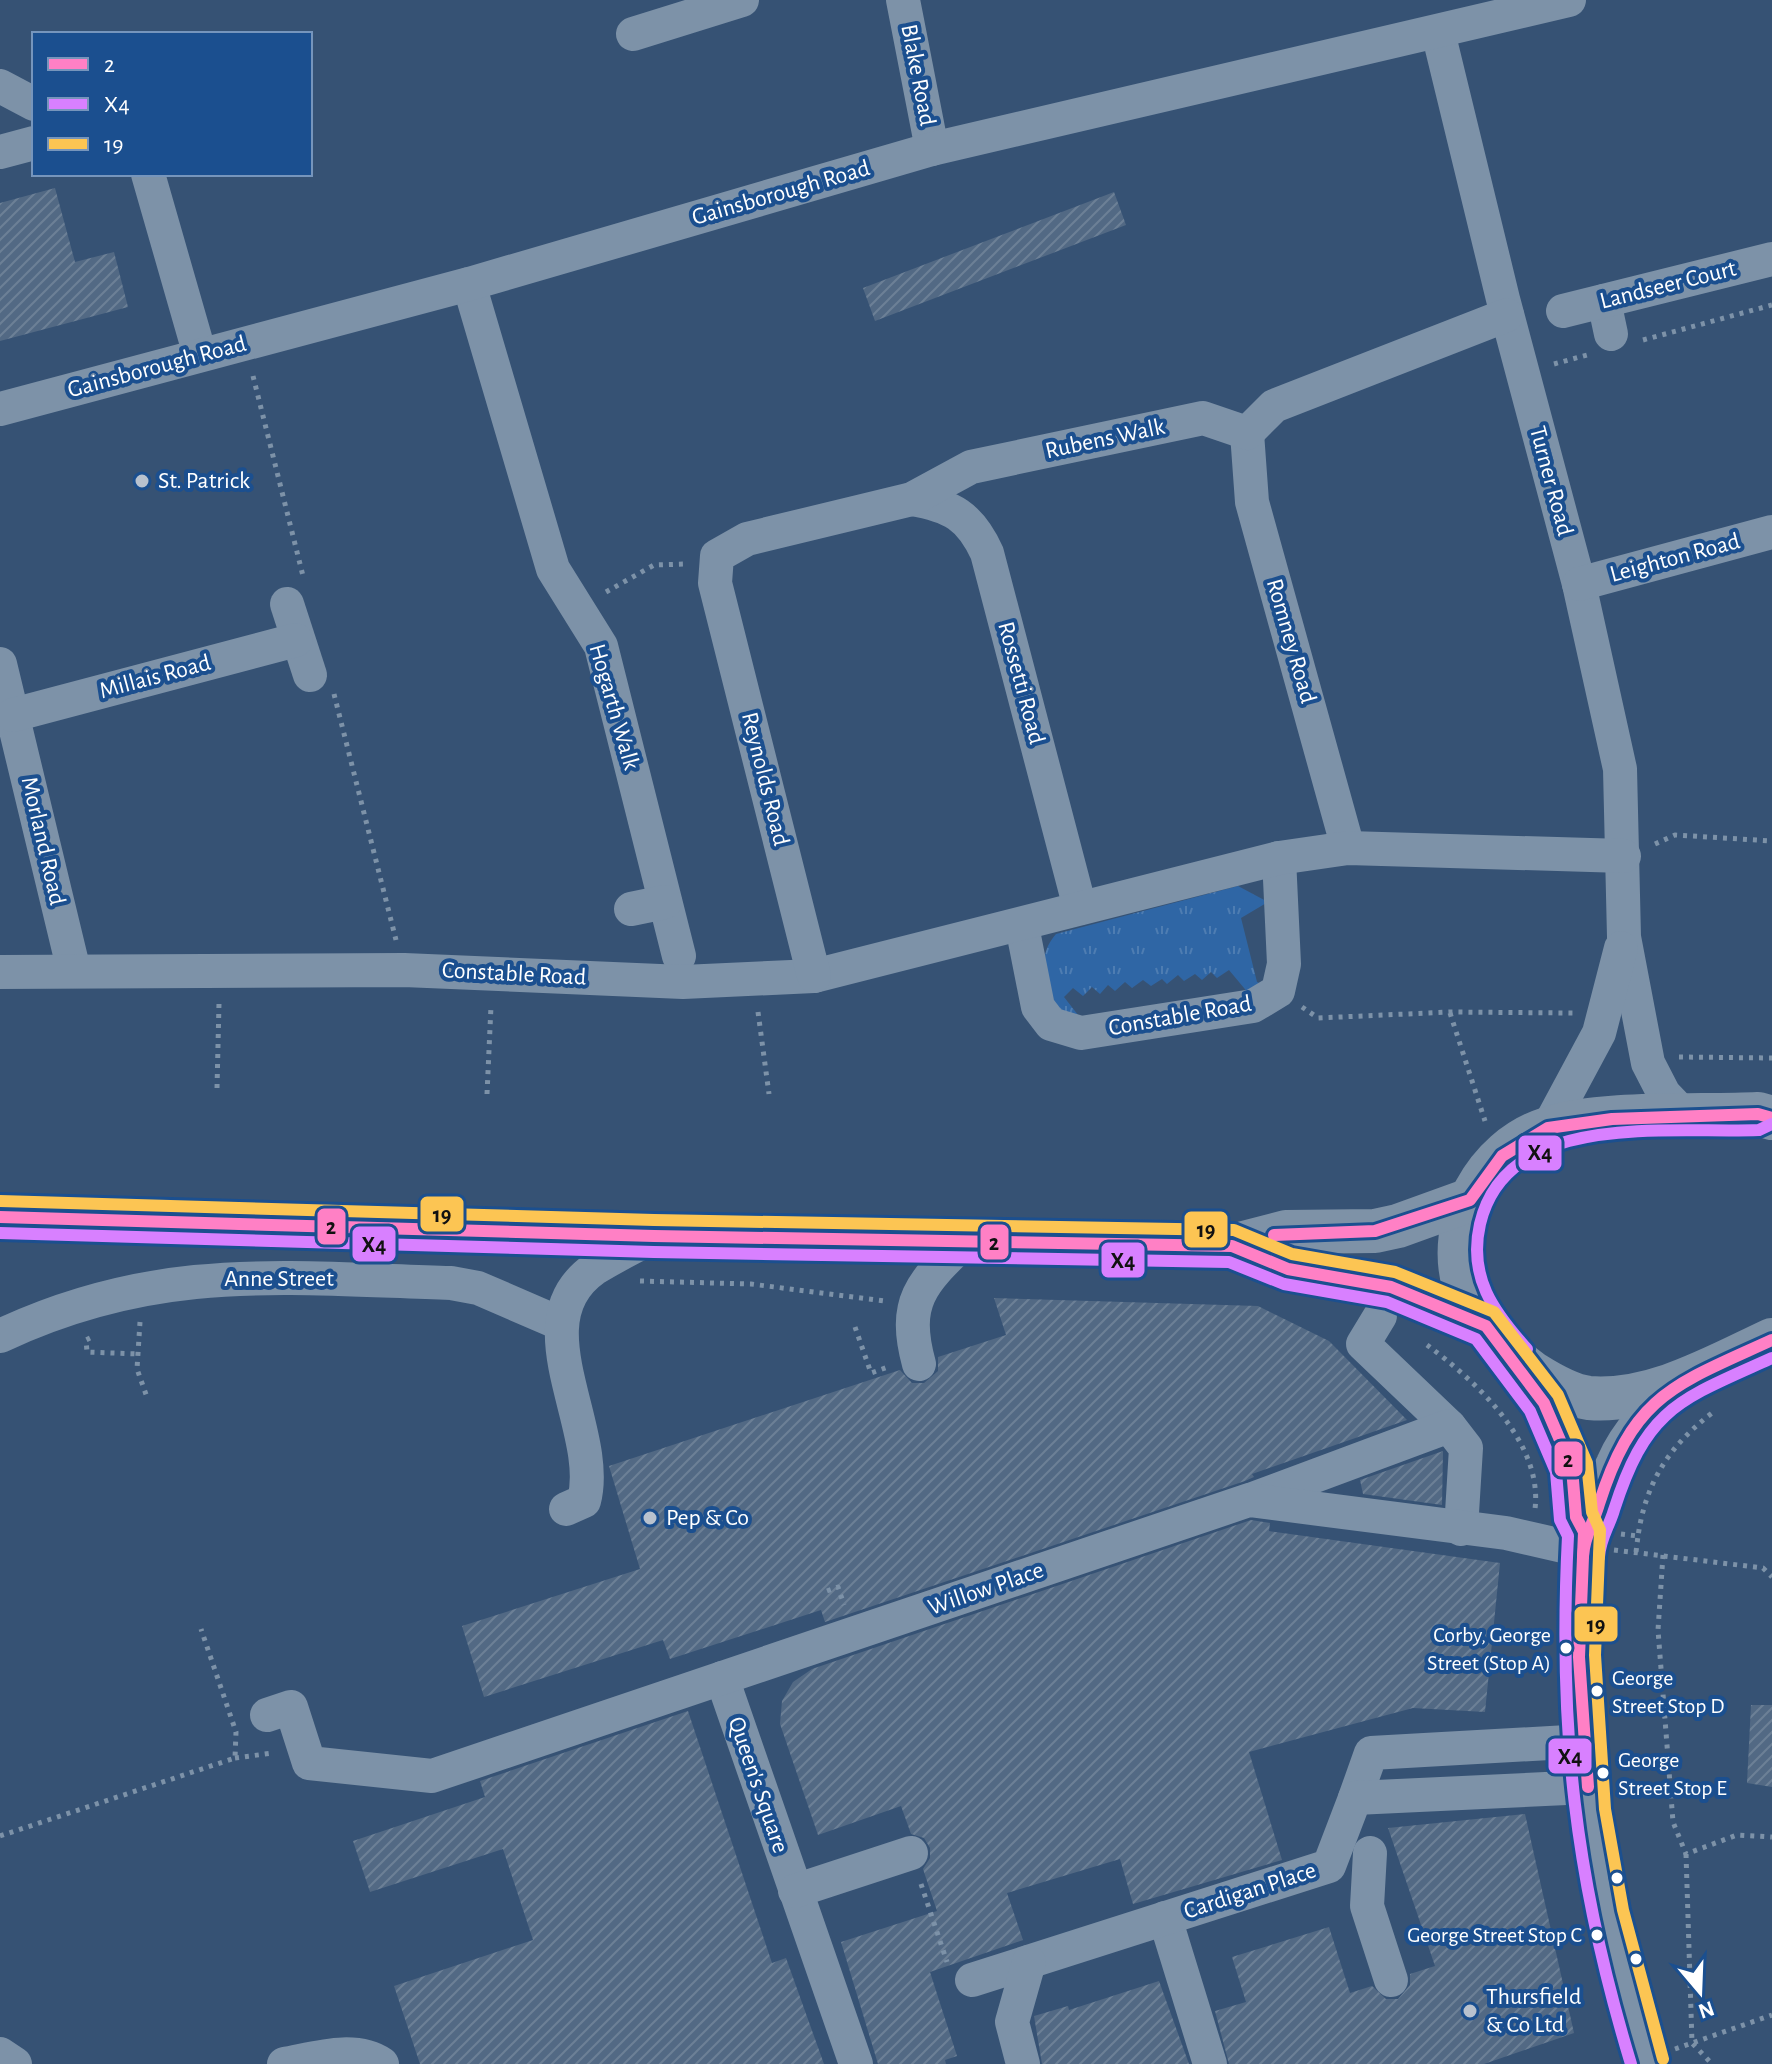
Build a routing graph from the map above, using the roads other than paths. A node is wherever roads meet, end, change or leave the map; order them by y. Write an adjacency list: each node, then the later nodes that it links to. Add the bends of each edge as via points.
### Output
1 (742, 0): 5 (street)
2 (903, 0): 9 (street, Blake Road)
3 (1569, 0): 4 (street, Gainsborough Road)
4 (1438, 32): 9 (street, Gainsborough Road); 15 (street, Turner Road)
5 (633, 34)
6 (0, 86): 7 (street)
7 (32, 103)
8 (32, 144): 10 (street)
9 (932, 149): 13 (street, Gainsborough Road)
10 (0, 152)
11 (149, 176): 16 (street)
12 (1772, 259): 14 (street, Landseer Court, via 1611,332)
13 (469, 284): 16 (street, Gainsborough Road); 31 (street, Hogarth Walk, via 553,569 601,646)
14 (1563, 311)
15 (1507, 315): 18 (street, via 1274,406); 22 (street, Turner Road)
16 (200, 355): 17 (street, Gainsborough Road)
17 (0, 409)
18 (1247, 433): 19 (street, Rubens Walk, via 1203,418 971,467); 28 (street, Romney Road, via 1252,502)
19 (912, 499): 21 (street, Rubens Walk, via 747,539 717,556); 32 (street, Rossetti Road, via 942,504 968,521 987,553)
20 (1772, 532): 22 (street, Leighton Road)
21 (716, 573): 39 (street, Reynolds Road)
22 (1579, 584): 29 (street, Turner Road, via 1620,769)
23 (287, 604): 24 (street)
24 (296, 640): 26 (street); 27 (street, Millais Road)
25 (0, 664): 27 (street, Morland Road)
26 (310, 675)
27 (13, 715): 37 (street, Morland Road)
28 (1348, 848): 29 (street, Constable Road); 30 (street, Constable Road)
29 (1624, 856): 35 (street, Turner Road)
30 (1279, 858): 32 (street, Constable Road); 34 (street, Constable Road, via 1284,964 1278,991 1253,1006 1081,1033 1051,1024 1038,1007)
31 (665, 902): 33 (street); 36 (street, Hogarth Walk)
32 (1080, 908): 34 (street, Constable Road)
33 (631, 909)
34 (1022, 926): 39 (street, Constable Road)
35 (1624, 937): 41 (street, Turner Road, via 1648,1063 1664,1094); 42 (street, Turner Road, via 1599,1033)
36 (679, 956)
37 (74, 971): 38 (street, Constable Road); 39 (street, Constable Road, via 492,973 683,982)
38 (0, 972)
39 (814, 976)
40 (1767, 1112): 41 (highway)
41 (1687, 1118): 42 (highway, via 1612,1119)
42 (1548, 1128): 43 (highway, via 1502,1156)
43 (1470, 1200): 47 (highway, via 1386,1229 1286,1232); 50 (highway, via 1460,1260 1464,1285)
44 (0, 1217): 45 (highway)
45 (654, 1236): 46 (highway); 49 (street, via 592,1271 572,1295)
46 (964, 1242): 47 (highway); 54 (street, via 927,1277 913,1305)
47 (1232, 1246): 50 (highway, via 1288,1269 1391,1287)
48 (1380, 1316): 56 (street, via 1363,1344)
49 (559, 1323): 51 (street, Anne Street, via 478,1288 451,1283 262,1276 137,1288 53,1311); 58 (street, via 589,1481 584,1501)
50 (1486, 1326): 53 (highway)
51 (0, 1336)
52 (1772, 1340): 55 (highway)
53 (1516, 1361): 55 (highway, via 1553,1386 1587,1398 1619,1397); 60 (street, via 1544,1403 1572,1468 1576,1517)
54 (904, 1365)
55 (1680, 1382): 60 (street, via 1632,1426 1611,1465)
56 (1449, 1426): 57 (street, Willow Place); 59 (street, via 1466,1448)
57 (1249, 1500): 59 (street, Willow Place); 61 (street, Willow Place)
58 (566, 1509)
59 (1461, 1529): 60 (street, Willow Place)
60 (1590, 1540): 63 (street, via 1579,1657)
61 (722, 1678): 62 (street, Willow Place, via 432,1776 309,1763); 68 (street, Queen's Square)
62 (279, 1725)
63 (1585, 1741): 64 (street); 65 (street, Cardigan Place, via 1371,1753)
64 (1588, 1787): 65 (street); 74 (street, via 1602,1894)
65 (1355, 1798): 66 (street, Cardigan Place)
66 (1337, 1845): 69 (street, Cardigan Place, via 1329,1866); 72 (street, via 1379,1856 1367,1906)
67 (911, 1853): 68 (street)
68 (795, 1891): 78 (street, Queen's Square)
69 (1165, 1918): 70 (street, Cardigan Place); 80 (street)
70 (1029, 1962): 71 (street, Cardigan Place); 79 (street, via 1012,2022)
71 (961, 1976)
72 (1391, 1980)
73 (0, 2054): 75 (street)
74 (1642, 2063)
75 (15, 2064)
76 (284, 2064): 77 (street, via 341,2054)
77 (382, 2064)
78 (856, 2064)
79 (1023, 2064)
80 (1210, 2064)

